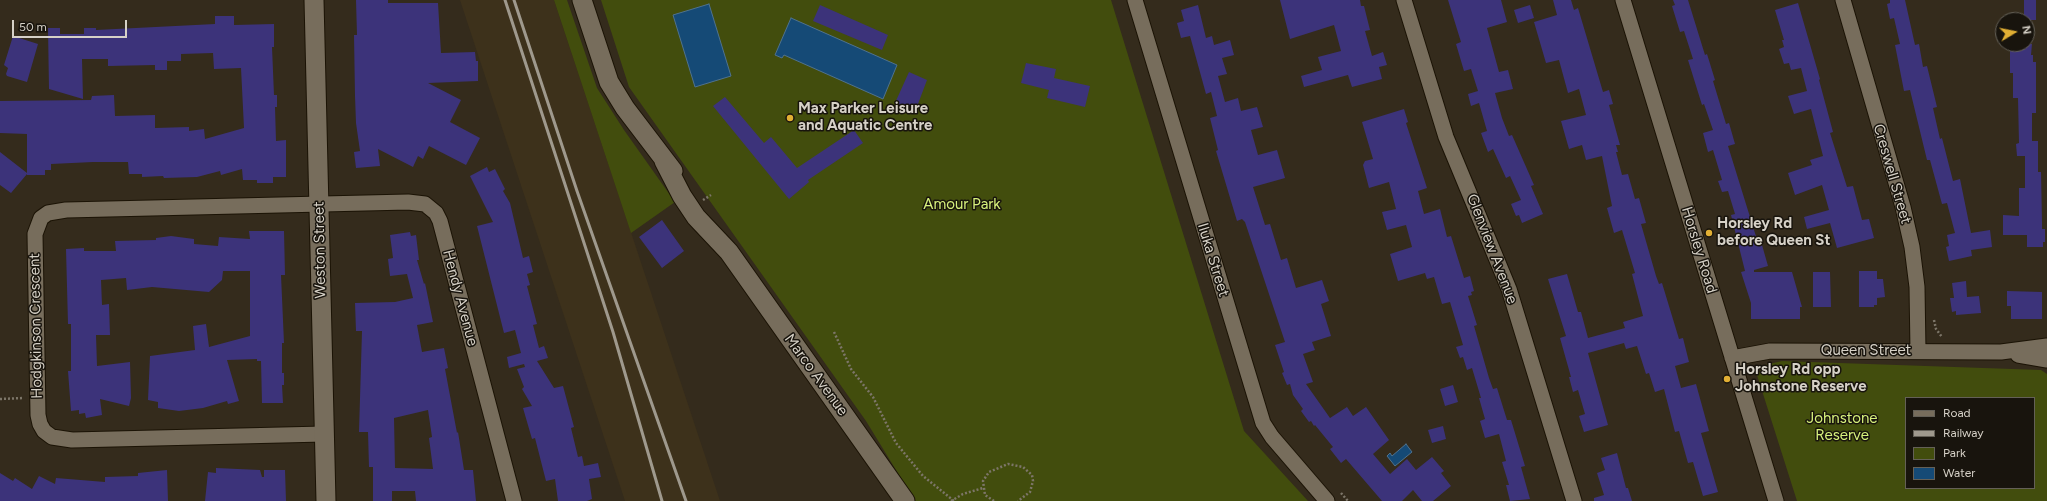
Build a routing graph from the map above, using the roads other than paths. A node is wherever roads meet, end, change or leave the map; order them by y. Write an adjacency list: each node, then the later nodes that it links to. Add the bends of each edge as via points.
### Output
1 (314, 0): 7 (street, Weston Street)
2 (582, 0): 16 (street, Marco Avenue, via 609,82 625,108 664,161 696,217 726,249)
3 (1135, 0): 17 (street, Iluka Street, via 1263,423)
4 (1404, 0): 18 (street, Glenview Avenue, via 1446,137 1509,290)
5 (1623, 0): 11 (street, Horsley Road)
6 (1843, 0): 9 (street, Creswell Street, via 1911,240 1917,287)
7 (319, 204): 13 (street, Weston Street); 13 (street, Hodgkinson Crescent, via 66,210 48,213 39,222 35,234 30,397 44,431 62,439); 15 (street, Hendy Avenue, via 417,202 425,204 436,213)
8 (2047, 346): 10 (street, Queen Street)
9 (1918, 351): 10 (street, Queen Street); 11 (street, Queen Street, via 1770,351)
10 (2001, 352): 12 (street, Queen Street)
11 (1732, 358): 19 (street, Horsley Road)
12 (2047, 360)
13 (324, 434): 14 (street, Weston Street)
14 (326, 501)
15 (514, 501)
16 (905, 501)
17 (1327, 501)
18 (1574, 501)
19 (1776, 501)

